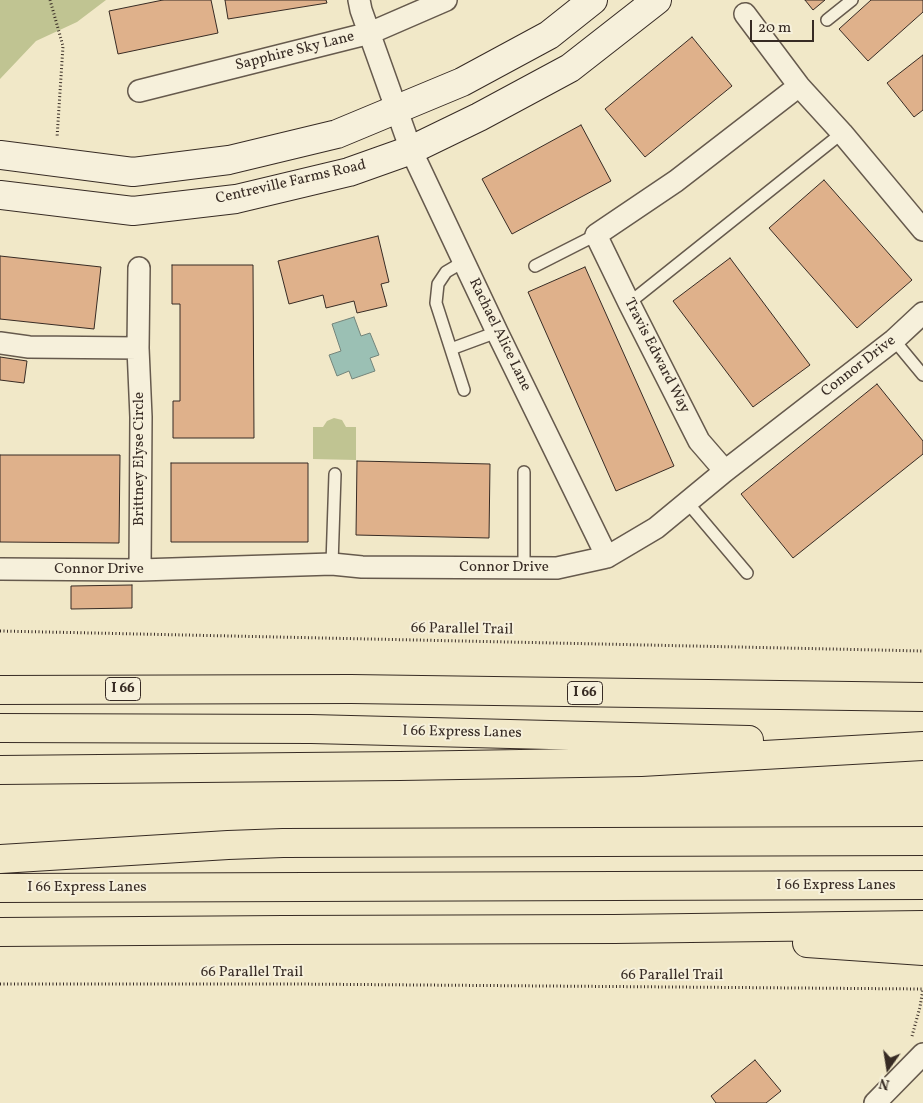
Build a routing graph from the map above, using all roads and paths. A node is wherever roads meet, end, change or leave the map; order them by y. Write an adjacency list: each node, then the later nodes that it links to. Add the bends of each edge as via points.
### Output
1 (50, 0): 14 (path, via 63,46)
2 (359, 0): 9 (street, Rachael Alice Lane)
3 (446, 0): 9 (street, Sapphire Sky Lane)
4 (593, 0): 12 (street, via 549,35 462,82)
5 (657, 0): 15 (street, Centreville Farms Road, via 570,68 479,118)
6 (852, 0): 8 (lane)
7 (745, 14): 10 (street)
8 (826, 20)
9 (370, 33): 11 (street, Sapphire Sky Lane); 12 (street, Rachael Alice Lane)
10 (799, 86): 13 (street); 19 (street, via 676,181)
11 (139, 91)
12 (396, 110): 15 (street, Rachael Alice Lane); 16 (street, via 336,134 229,160 133,172)
13 (842, 133): 18 (street); 23 (lane)
14 (57, 141)
15 (411, 150): 17 (street, Centreville Farms Road, via 349,172 236,199 133,211); 20 (street, Rachael Alice Lane)
16 (0, 155)
17 (0, 195)
18 (923, 230)
19 (596, 235): 21 (lane); 23 (street, Travis Edward Way)
20 (463, 262): 25 (street, Rachael Alice Lane); 29 (lane, via 446,272 438,284 436,303)
21 (535, 266)
22 (139, 268): 28 (street, Brittney Elyse Circle)
23 (629, 304): 32 (street, Travis Edward Way, via 699,441)
24 (923, 313): 26 (street, Connor Drive)
25 (497, 332): 29 (lane); 36 (street, Rachael Alice Lane)
26 (894, 340): 30 (lane); 32 (street, Connor Drive)
27 (0, 343): 28 (street, via 29,347)
28 (138, 348): 40 (street, Brittney Elyse Circle)
29 (451, 349): 31 (lane)
30 (923, 376)
31 (464, 390)
32 (724, 471): 35 (street, Connor Drive)
33 (524, 472): 38 (lane)
34 (335, 474): 37 (lane)
35 (687, 502): 36 (street, Connor Drive, via 656,528); 41 (lane)
36 (607, 557): 38 (street, Connor Drive, via 558,568)
37 (332, 564): 38 (street, Connor Drive); 40 (street, Connor Drive)
38 (524, 568)
39 (0, 569): 40 (street, Connor Drive)
40 (140, 570)
41 (747, 573)
42 (0, 632): 43 (path, 66 Parallel Trail)
43 (923, 651)
44 (0, 673): 45 (highway)
45 (246, 689): 46 (highway, I 66); 47 (highway, I 66)
46 (0, 690)
47 (923, 697)
48 (0, 728): 49 (highway, I 66 Express Lanes, via 311,729)
49 (923, 744): 50 (highway, via 641,762)
50 (0, 770)
51 (923, 841): 52 (highway, via 283,843)
52 (0, 860)
53 (923, 885): 54 (highway, I 66 Express Lanes)
54 (0, 888)
55 (923, 925): 56 (highway)
56 (614, 929): 57 (highway); 58 (highway)
57 (0, 932)
58 (923, 951)
59 (0, 984): 60 (path, 66 Parallel Trail)
60 (923, 989)
61 (923, 1054): 62 (street)
62 (875, 1103)

